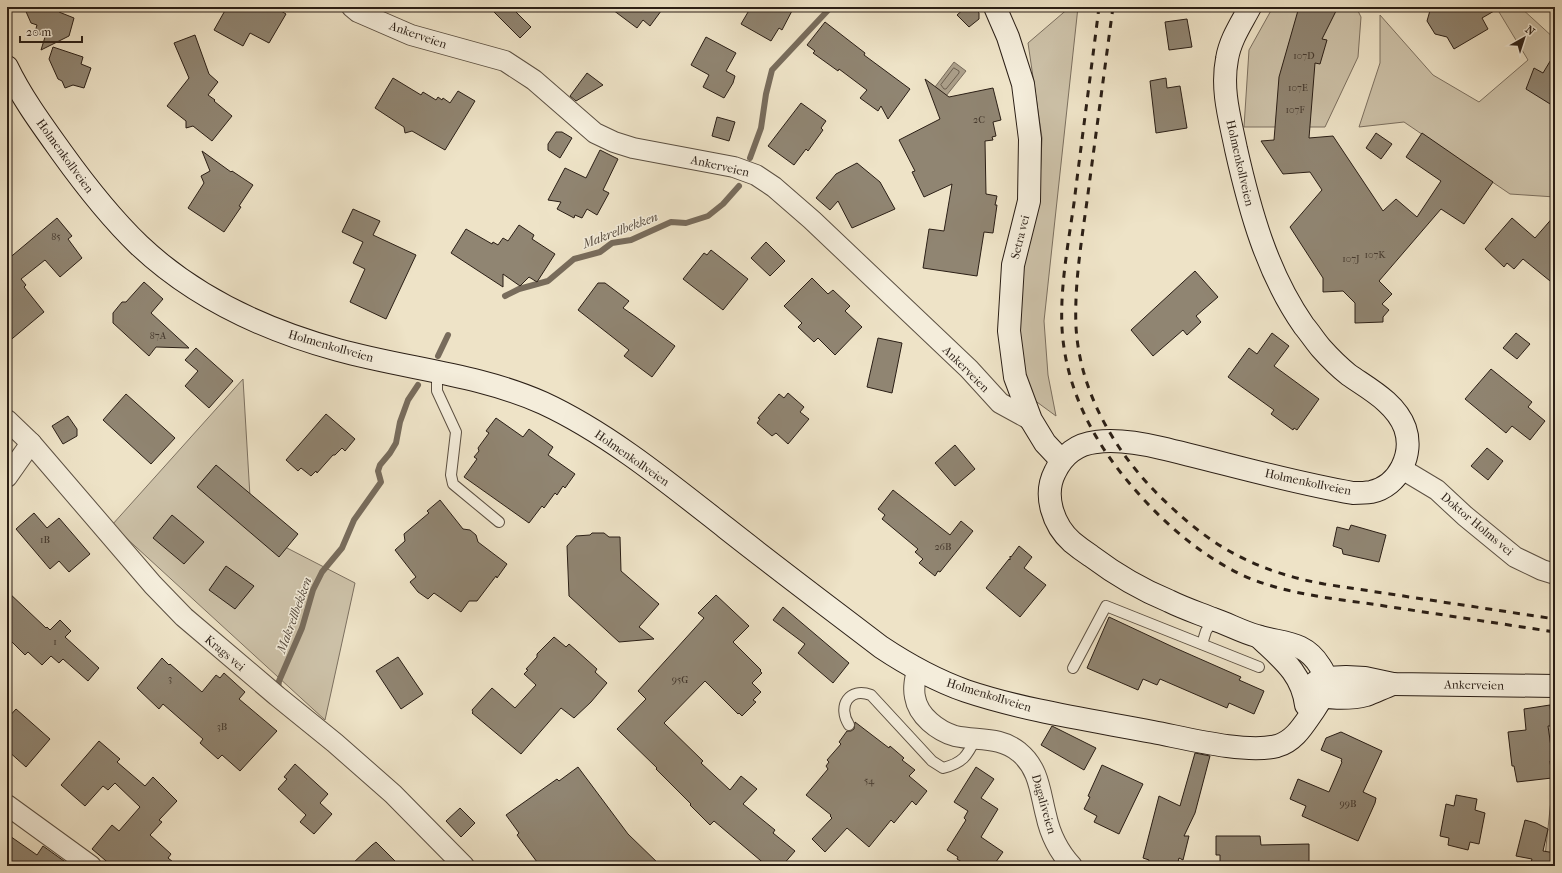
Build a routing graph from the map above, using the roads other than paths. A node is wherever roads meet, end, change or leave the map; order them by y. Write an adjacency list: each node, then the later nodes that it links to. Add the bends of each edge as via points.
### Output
1 (352, 7): 7 (street, Ankerveien, via 411,35 505,61 534,80 595,133 614,142 756,174 812,220 969,370 1000,403)
2 (995, 7): 7 (main road, Setra vei, via 1023,84 1030,139 1029,201 1013,265 1009,331 1015,377)
3 (1250, 7): 10 (main road, Holmenkollveien, via 1230,45 1225,88 1245,187 1258,235 1278,282 1298,317 1319,346 1348,374 1386,401 1400,417 1408,439 1407,456)
4 (7, 66): 5 (main road, Holmenkollveien, via 28,105 86,185 119,225 184,281 231,310 281,332 372,359)
5 (437, 371): 12 (lane, via 438,391 456,432 451,475 453,484); 18 (main road, Holmenkollveien, via 512,391 542,403 585,426 664,480 881,647)
6 (7, 420): 8 (street, Krags vei)
7 (1031, 420): 9 (main road, Setra vei, via 1045,444)
8 (31, 443): 11 (street); 25 (street, Krags vei, via 153,585 184,617 397,798)
9 (1061, 460): 10 (main road, Holmenkollveien, via 1075,448 1089,443 1119,441 1160,448 1353,493 1377,490 1390,482); 14 (main road, Holmenkollveien, via 1052,478 1050,503 1058,524 1071,542 1109,569 1167,600)
10 (1402, 469): 13 (street, Doktor Holms vei, via 1436,490 1515,557)
11 (7, 477)
12 (499, 522)
13 (1555, 574)
14 (1214, 619): 15 (lane, via 1206,631); 20 (main road, Holmenkollveien, via 1259,637 1301,682)
15 (1202, 644): 16 (lane); 17 (lane, via 1106,606)
16 (1259, 667)
17 (1073, 668)
18 (917, 670): 20 (main road, Holmenkollveien, via 963,690 1007,703 1226,745 1262,748 1280,745 1295,736 1316,707); 22 (street, Dagaliveien, via 915,698 919,709 929,722 955,736)
19 (1555, 686): 20 (main road, Ankerveien, via 1393,684 1366,695 1344,697)
20 (1317, 689)
21 (849, 725): 22 (lane, via 843,710 850,696 865,693 871,695 932,761 943,768 955,765 967,755)
22 (976, 738): 26 (street, Dagaliveien, via 1009,745 1028,760 1041,787 1046,816 1054,839)
23 (7, 805): 24 (street)
24 (91, 866)
25 (464, 866)
26 (1072, 866)

